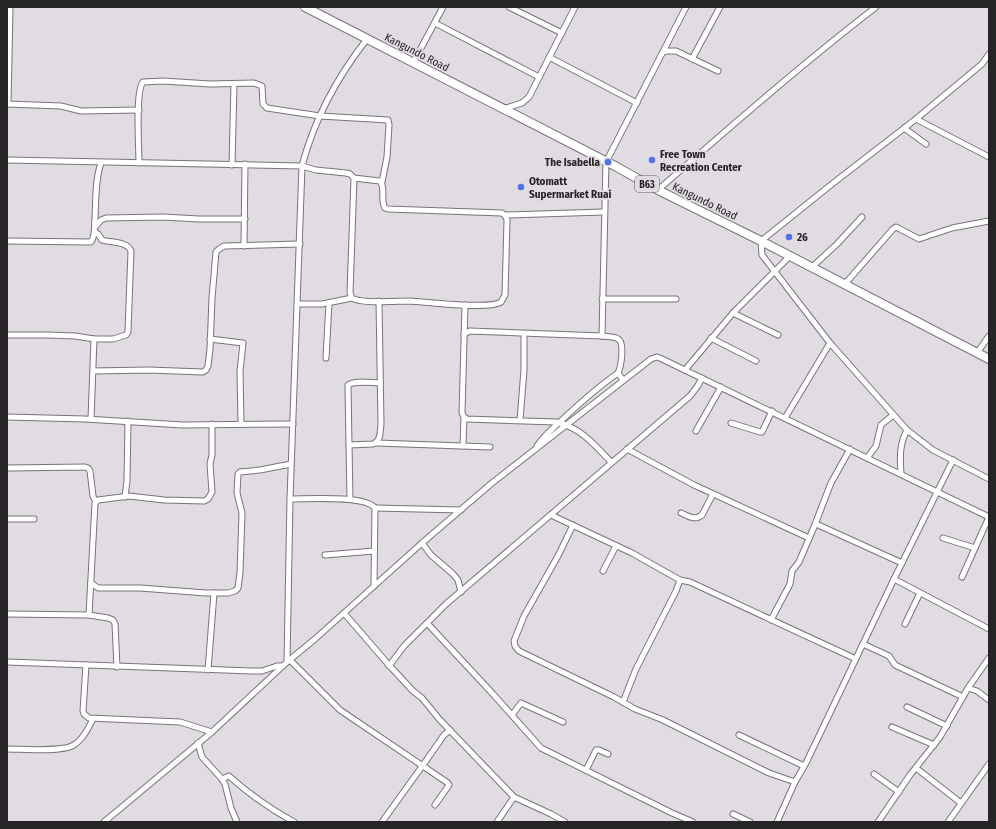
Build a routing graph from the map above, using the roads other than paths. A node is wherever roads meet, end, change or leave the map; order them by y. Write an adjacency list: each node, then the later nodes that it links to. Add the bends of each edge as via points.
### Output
1 (10, 7): 21 (street)
2 (305, 7): 11 (highway, Kangundo Road / B63)
3 (443, 7): 9 (street)
4 (509, 7): 10 (street)
5 (575, 7): 10 (street)
6 (686, 7): 12 (street)
7 (720, 7): 15 (street)
8 (876, 7): 38 (street)
9 (435, 23): 16 (street); 18 (street)
10 (562, 33): 14 (street)
11 (367, 39): 16 (highway, Kangundo Road / B63); 24 (street, via 353,56)
12 (663, 52): 15 (street, via 672,50); 20 (street)
13 (989, 54): 25 (street, via 982,64)
14 (550, 57): 18 (street); 20 (street)
15 (692, 59): 17 (street)
16 (414, 63): 22 (highway, Kangundo Road / B63)
17 (718, 71)
18 (539, 77): 22 (street, via 526,101)
19 (234, 84): 23 (street, via 146,81 140,87); 24 (street, via 254,83 262,86 265,108); 34 (street)
20 (638, 103): 31 (street)
21 (7, 104): 23 (street, via 61,106 81,111)
22 (503, 109): 31 (highway, Kangundo Road / B63)
23 (139, 110): 30 (street)
24 (320, 116): 35 (street); 37 (street, via 388,120 387,157)
25 (916, 118): 26 (street); 28 (street)
26 (904, 128): 27 (street); 46 (street)
27 (926, 144)
28 (989, 157)
29 (7, 160): 32 (street)
30 (139, 162): 32 (street); 34 (street)
31 (606, 162): 38 (highway, Kangundo Road / B63); 39 (street)
32 (101, 163): 44 (street, via 97,174)
33 (245, 164): 34 (street); 35 (street); 42 (street)
34 (232, 165)
35 (302, 166): 36 (street, via 349,173); 47 (street)
36 (354, 178): 37 (street); 53 (street, via 350,293)
37 (382, 182): 40 (street, via 383,203 388,209 496,212)
38 (658, 190): 46 (highway, Kangundo Road / B63)
39 (604, 212): 40 (street); 54 (street)
40 (505, 215): 59 (street, via 505,295 498,304)
41 (862, 217): 50 (street)
42 (245, 219): 44 (street, via 106,218 101,220); 48 (street)
43 (989, 221): 52 (street, via 919,238 896,227 893,228)
44 (95, 230): 45 (street, via 91,242); 70 (street, via 102,240 127,245 132,251 132,258 128,332 123,337)
45 (7, 241)
46 (761, 241): 49 (highway, Kangundo Road / B63); 51 (street, via 762,255)
47 (300, 244): 48 (street); 58 (street)
48 (244, 246): 71 (street, via 224,246 216,252)
49 (790, 256): 50 (highway, Kangundo Road / B63); 51 (street)
50 (811, 268): 52 (highway, Kangundo Road / B63)
51 (774, 271): 60 (street); 72 (street)
52 (844, 285): 73 (highway, Kangundo Road / B63)
53 (352, 298): 56 (street, via 360,301); 57 (street)
54 (602, 299): 55 (street); 67 (street)
55 (676, 299)
56 (379, 301): 59 (street); 82 (street)
57 (329, 303): 58 (street); 74 (street)
58 (298, 304): 95 (street)
59 (465, 306): 61 (street)
60 (733, 313): 65 (street); 69 (street)
61 (465, 326): 62 (street); 63 (street)
62 (470, 331): 63 (street); 64 (street)
63 (464, 334): 87 (street)
64 (524, 334): 67 (street); 90 (street)
65 (778, 335)
66 (7, 336): 70 (street, via 48,334)
67 (602, 336): 79 (street, via 617,338 621,342 621,366)
68 (989, 336): 73 (street)
69 (711, 338): 76 (street); 78 (street)
70 (94, 339): 77 (street)
71 (210, 339): 77 (street, via 208,366 203,372); 94 (street, via 243,343 240,371)
72 (830, 343): 85 (street); 88 (street)
73 (977, 353): 75 (highway, Kangundo Road / B63)
74 (326, 358)
75 (989, 359)
76 (756, 361)
77 (93, 370): 89 (street)
78 (685, 370): 80 (street); 81 (street, via 657,357 651,358)
79 (618, 373): 81 (street); 92 (street)
80 (702, 378): 83 (street); 104 (street, via 690,396)
81 (623, 380): 96 (street)
82 (380, 383): 100 (street, via 381,424); 101 (street, via 354,382 348,385)
83 (721, 387): 84 (street); 99 (street)
84 (772, 411): 88 (street); 97 (street, via 762,432)
85 (893, 415): 98 (street); 107 (street, via 881,425 876,446)
86 (7, 417): 89 (street)
87 (464, 417): 90 (street); 102 (street)
88 (785, 418): 105 (street)
89 (91, 419): 91 (street)
90 (520, 420): 92 (street)
91 (128, 421): 93 (street, via 172,425); 116 (street)
92 (559, 422): 96 (street); 106 (street)
93 (212, 424): 94 (street); 116 (street, via 212,492 208,499 164,500)
94 (241, 424): 95 (street)
95 (293, 424): 110 (street)
96 (567, 424): 106 (street); 109 (street, via 584,435)
97 (731, 424)
98 (907, 430): 108 (street, via 933,450); 112 (street, via 900,450)
99 (696, 431)
100 (377, 443): 101 (street); 102 (street)
101 (349, 445): 118 (street)
102 (463, 446): 103 (street)
103 (490, 447)
104 (627, 449): 109 (street); 115 (street)
105 (850, 449): 107 (street); 127 (street, via 831,484)
106 (534, 450): 121 (street)
107 (867, 458): 112 (street)
108 (953, 460): 113 (street); 114 (street)
109 (611, 462): 123 (street)
110 (291, 464): 117 (street); 145 (street, via 238,474 237,493 242,513 238,588 228,593)
111 (7, 468): 119 (street, via 88,468)
112 (901, 474): 114 (street)
113 (989, 479)
114 (938, 492): 124 (street); 136 (street)
115 (713, 494): 122 (street, via 699,518 695,519); 129 (street)
116 (125, 497): 119 (street)
117 (290, 499): 118 (street); 159 (street)
118 (350, 499): 120 (street, via 369,503)
119 (96, 502): 141 (street)
120 (375, 508): 121 (street); 134 (street)
121 (461, 510): 131 (street)
122 (681, 513)
123 (551, 515): 128 (street); 144 (street)
124 (989, 517): 133 (street)
125 (7, 519): 126 (street)
126 (34, 519)
127 (816, 524): 129 (street); 136 (street)
128 (573, 525): 132 (street); 167 (street, via 524,616 514,641 515,646 519,651)
129 (809, 538): 151 (street, via 792,571 790,584)
130 (943, 538): 133 (street)
131 (422, 543): 142 (street); 144 (street, via 458,580)
132 (616, 546): 137 (street); 140 (street)
133 (975, 548): 138 (street)
134 (374, 551): 135 (street); 142 (street)
135 (325, 555)
136 (902, 562): 139 (street)
137 (603, 571)
138 (962, 577)
139 (894, 579): 146 (street); 155 (street)
140 (680, 580): 151 (street, via 690,582); 167 (street, via 636,669)
141 (90, 583): 143 (street); 147 (street)
142 (374, 586): 148 (street)
143 (98, 588): 145 (street); 147 (street)
144 (460, 592): 152 (street)
145 (214, 593): 163 (street)
146 (920, 593): 153 (street); 154 (street)
147 (90, 597): 150 (street)
148 (344, 613): 159 (street); 161 (street)
149 (7, 614): 150 (street)
150 (89, 615): 162 (street, via 108,618 115,624)
151 (771, 620): 157 (street)
152 (427, 623): 161 (street, via 404,646); 169 (street)
153 (905, 624)
154 (989, 629)
155 (863, 644): 157 (street); 165 (street, via 889,656 895,665)
156 (989, 658): 164 (street)
157 (856, 659): 183 (street)
158 (7, 662): 160 (street)
159 (287, 663): 163 (street, via 262,671); 175 (street); 182 (street, via 340,710)
160 (86, 665): 162 (street); 170 (street, via 83,711 86,716)
161 (389, 666): 174 (street)
162 (117, 667): 163 (street)
163 (208, 670)
164 (968, 688): 165 (street); 166 (street)
165 (963, 697): 172 (street)
166 (989, 700)
167 (623, 702): 188 (street, via 769,773)
168 (907, 707): 172 (street)
169 (512, 715): 171 (street, via 521,703); 185 (street, via 541,748)
170 (93, 719): 175 (street, via 180,722); 179 (street, via 88,730 73,745 64,748)
171 (563, 722)
172 (947, 726): 178 (street)
173 (892, 727): 178 (street)
174 (450, 730): 182 (street); 190 (street)
175 (212, 732): 177 (street)
176 (739, 735): 183 (street)
177 (198, 743): 187 (street, via 202,757); 194 (street)
178 (934, 745): 184 (street)
179 (7, 748)
180 (608, 754): 185 (street, via 596,750)
181 (989, 764): 191 (street)
182 (423, 765): 192 (street, via 449,785); 197 (street)
183 (804, 766): 188 (street)
184 (916, 768): 189 (street); 191 (street)
185 (586, 770): 200 (street)
186 (874, 774): 189 (street)
187 (222, 779): 195 (street); 196 (street, via 229,776 270,808)
188 (795, 782): 202 (street)
189 (899, 792): 203 (street)
190 (514, 797): 198 (street); 199 (street)
191 (962, 803): 204 (street)
192 (435, 805)
193 (733, 814): 201 (street)
194 (104, 822)
195 (237, 822)
196 (294, 822)
197 (382, 822)
198 (497, 822)
199 (565, 822)
200 (692, 822)
201 (750, 822)
202 (777, 822)
203 (878, 822)
204 (948, 822)

